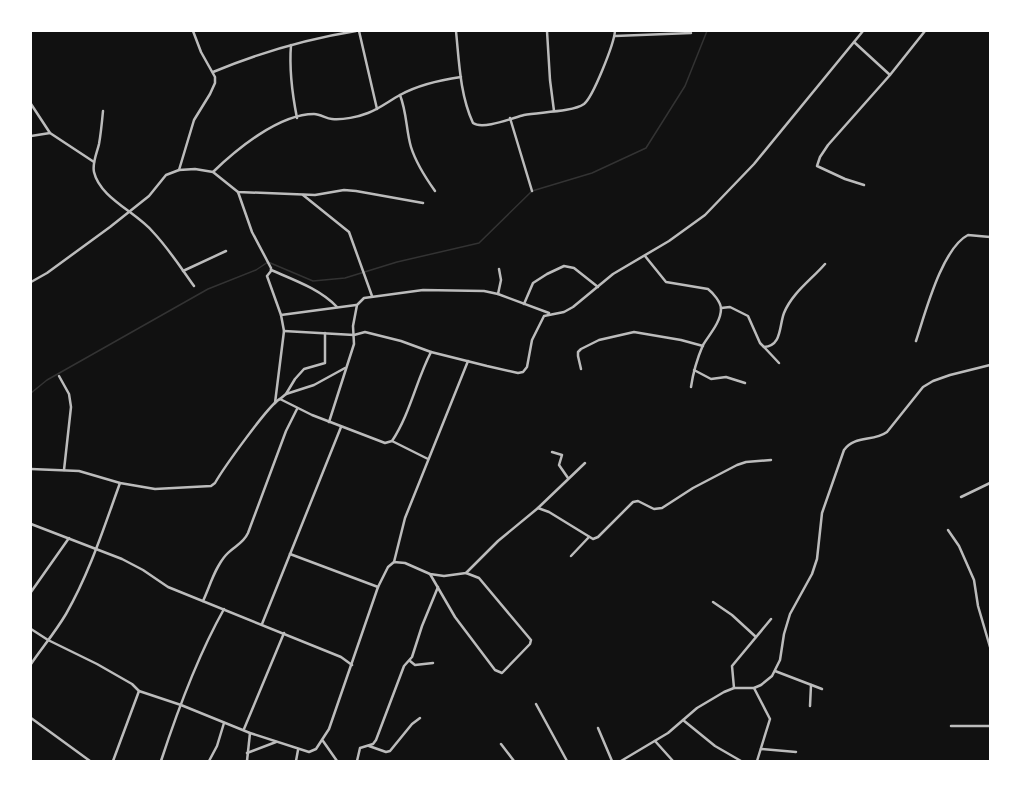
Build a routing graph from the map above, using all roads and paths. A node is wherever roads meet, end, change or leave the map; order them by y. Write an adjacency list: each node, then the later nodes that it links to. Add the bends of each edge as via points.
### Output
1 (193, 31): 13 (street)
2 (356, 31): 12 (street)
3 (359, 31): 18 (street)
4 (456, 31): 15 (street)
5 (547, 31): 20 (street)
6 (615, 31): 10 (street)
7 (863, 31): 11 (street)
8 (925, 31): 14 (street)
9 (691, 33): 10 (street)
10 (614, 36): 20 (street, via 595,88 585,104 578,108)
11 (854, 42): 14 (street); 37 (street, via 758,159 719,202 684,231)
12 (291, 45): 13 (street); 21 (street, via 291,81)
13 (213, 72): 26 (street, via 213,89 194,120)
14 (890, 75): 28 (street, via 828,145 817,166)
15 (461, 77): 16 (street, via 433,82); 22 (street, via 474,123 482,126)
16 (400, 95): 18 (street); 29 (street, via 408,121 411,146)
17 (31, 104): 23 (street)
18 (377, 109): 21 (street, via 333,120 314,114)
19 (104, 111): 25 (street)
20 (554, 111): 22 (street)
21 (297, 118): 27 (street, via 255,137)
22 (510, 118): 30 (street)
23 (50, 133): 24 (street); 25 (street)
24 (31, 136)
25 (94, 162): 34 (street, via 94,172 101,188)
26 (178, 170): 27 (street); 34 (street, via 166,175 149,196)
27 (213, 172): 31 (street)
28 (864, 185)
29 (435, 191)
30 (532, 191)
31 (238, 192): 32 (street); 40 (street, via 252,232)
32 (303, 194): 33 (street, via 326,194 344,190); 46 (street, via 349,232)
33 (423, 203)
34 (129, 210): 41 (street, via 153,231); 42 (street, via 80,250)
35 (990, 237): 56 (street, via 968,234 951,251 941,270)
36 (226, 251): 41 (street)
37 (644, 256): 44 (street); 50 (street, via 666,282 708,289)
38 (825, 264): 58 (street, via 791,301 784,313 774,344)
39 (499, 269): 45 (street, via 501,280)
40 (271, 270): 49 (street, via 314,290); 51 (street, via 267,276)
41 (184, 271): 43 (street)
42 (31, 282)
43 (194, 286)
44 (598, 287): 47 (street, via 574,268 564,266 533,283); 52 (street, via 573,307 564,312)
45 (498, 294): 46 (street, via 442,289); 47 (street)
46 (372, 296): 48 (street, via 364,298)
47 (524, 304): 52 (street)
48 (357, 305): 49 (street); 55 (street)
49 (337, 308): 51 (street)
50 (721, 308): 57 (street, via 718,320); 58 (street, via 730,307 748,316 760,343)
51 (282, 314): 53 (street)
52 (550, 314): 60 (street, via 540,320 532,340 527,367 523,372)
53 (284, 331): 54 (street); 71 (street)
54 (325, 333): 55 (street); 69 (street, via 325,363 304,369)
55 (354, 335): 59 (street, via 365,332); 63 (street)
56 (916, 341)
57 (703, 346): 64 (street, via 634,332 599,340 580,348 578,356); 65 (street)
58 (764, 346): 61 (street)
59 (431, 352): 60 (street); 75 (street, via 403,421)
60 (468, 361): 77 (street)
61 (779, 363)
62 (990, 365): 114 (street, via 933,381 923,387 887,432 851,442 844,450 822,513 817,560 786,625 780,660)
63 (346, 368): 69 (street, via 314,385); 73 (street)
64 (581, 369)
65 (694, 370): 67 (street, via 711,378 726,377); 68 (street)
66 (59, 376): 81 (street, via 69,394 71,407)
67 (745, 383)
68 (691, 387)
69 (286, 394): 70 (street)
70 (280, 399): 71 (street); 72 (street)
71 (275, 403): 83 (street, via 211,486 155,489)
72 (297, 408): 73 (street); 100 (street, via 248,533 244,541 227,554 221,563)
73 (329, 422): 74 (street)
74 (341, 427): 75 (street, via 385,443); 92 (street)
75 (392, 441): 77 (street)
76 (552, 452): 82 (street, via 562,455 559,465)
77 (428, 459): 94 (street, via 405,518)
78 (771, 460): 89 (street, via 737,465 662,508 654,509 633,502 598,537)
79 (585, 463): 82 (street)
80 (31, 469): 81 (street)
81 (64, 470): 83 (street)
82 (568, 478): 86 (street)
83 (120, 482): 91 (street)
84 (990, 482): 85 (street)
85 (961, 497)
86 (538, 508): 89 (street); 95 (street, via 498,541)
87 (31, 524): 90 (street)
88 (948, 530): 109 (street, via 959,546 973,576 978,606)
89 (589, 537): 93 (street)
90 (69, 538): 91 (street); 99 (street)
91 (96, 549): 100 (street, via 143,570 168,587); 108 (street, via 77,593)
92 (290, 554): 98 (street); 104 (street)
93 (571, 556)
94 (394, 562): 96 (street, via 405,563); 98 (street, via 388,567)
95 (466, 573): 96 (street, via 444,576); 97 (street, via 479,578 531,640 502,673 495,670 455,617)
96 (430, 574): 97 (street)
97 (438, 586): 110 (street)
98 (378, 587): 113 (street)
99 (31, 592)
100 (203, 601): 102 (street)
101 (713, 602): 107 (street)
102 (224, 609): 104 (street); 121 (street, via 200,654)
103 (770, 619): 107 (street)
104 (262, 624): 106 (street)
105 (31, 629): 108 (street)
106 (284, 633): 113 (street, via 341,657); 130 (street)
107 (756, 637): 116 (street, via 732,666)
108 (48, 640): 112 (street); 119 (street, via 97,664 132,684)
109 (990, 647)
110 (410, 661): 111 (street, via 415,665); 136 (street, via 404,666 376,740)
111 (433, 663)
112 (31, 664)
113 (352, 666): 132 (street, via 329,729)
114 (775, 671): 115 (street); 117 (street, via 761,685)
115 (812, 685): 118 (street); 122 (street)
116 (734, 688): 117 (street); 125 (street, via 709,701)
117 (754, 688): 137 (street, via 770,719)
118 (822, 689)
119 (139, 692): 121 (street); 142 (street)
120 (536, 704): 151 (street)
121 (181, 705): 126 (street); 143 (street)
122 (810, 706)
123 (31, 718): 141 (street)
124 (420, 718): 136 (street, via 412,724 390,752)
125 (683, 720): 133 (street); 155 (street, via 715,746)
126 (224, 722): 130 (street); 144 (street, via 217,746)
127 (951, 726): 128 (street)
128 (990, 726)
129 (598, 728): 152 (street)
130 (244, 729): 131 (street)
131 (250, 733): 134 (street); 140 (street)
132 (322, 741): 138 (street, via 316,749 309,752); 148 (street)
133 (655, 741): 153 (street); 154 (street)
134 (276, 742): 138 (street); 140 (street)
135 (501, 744): 150 (street)
136 (368, 746): 149 (street, via 360,748)
137 (761, 749): 139 (street); 156 (street)
138 (298, 750): 147 (street)
139 (796, 752)
140 (248, 753): 146 (street)
141 (90, 761)
142 (113, 761)
143 (161, 761)
144 (209, 761)
145 (243, 761): 146 (street)
146 (247, 761)
147 (296, 761)
148 (337, 761)
149 (357, 761)
150 (514, 761)
151 (567, 761)
152 (612, 761)
153 (620, 761)
154 (673, 761)
155 (741, 761)
156 (756, 761)

